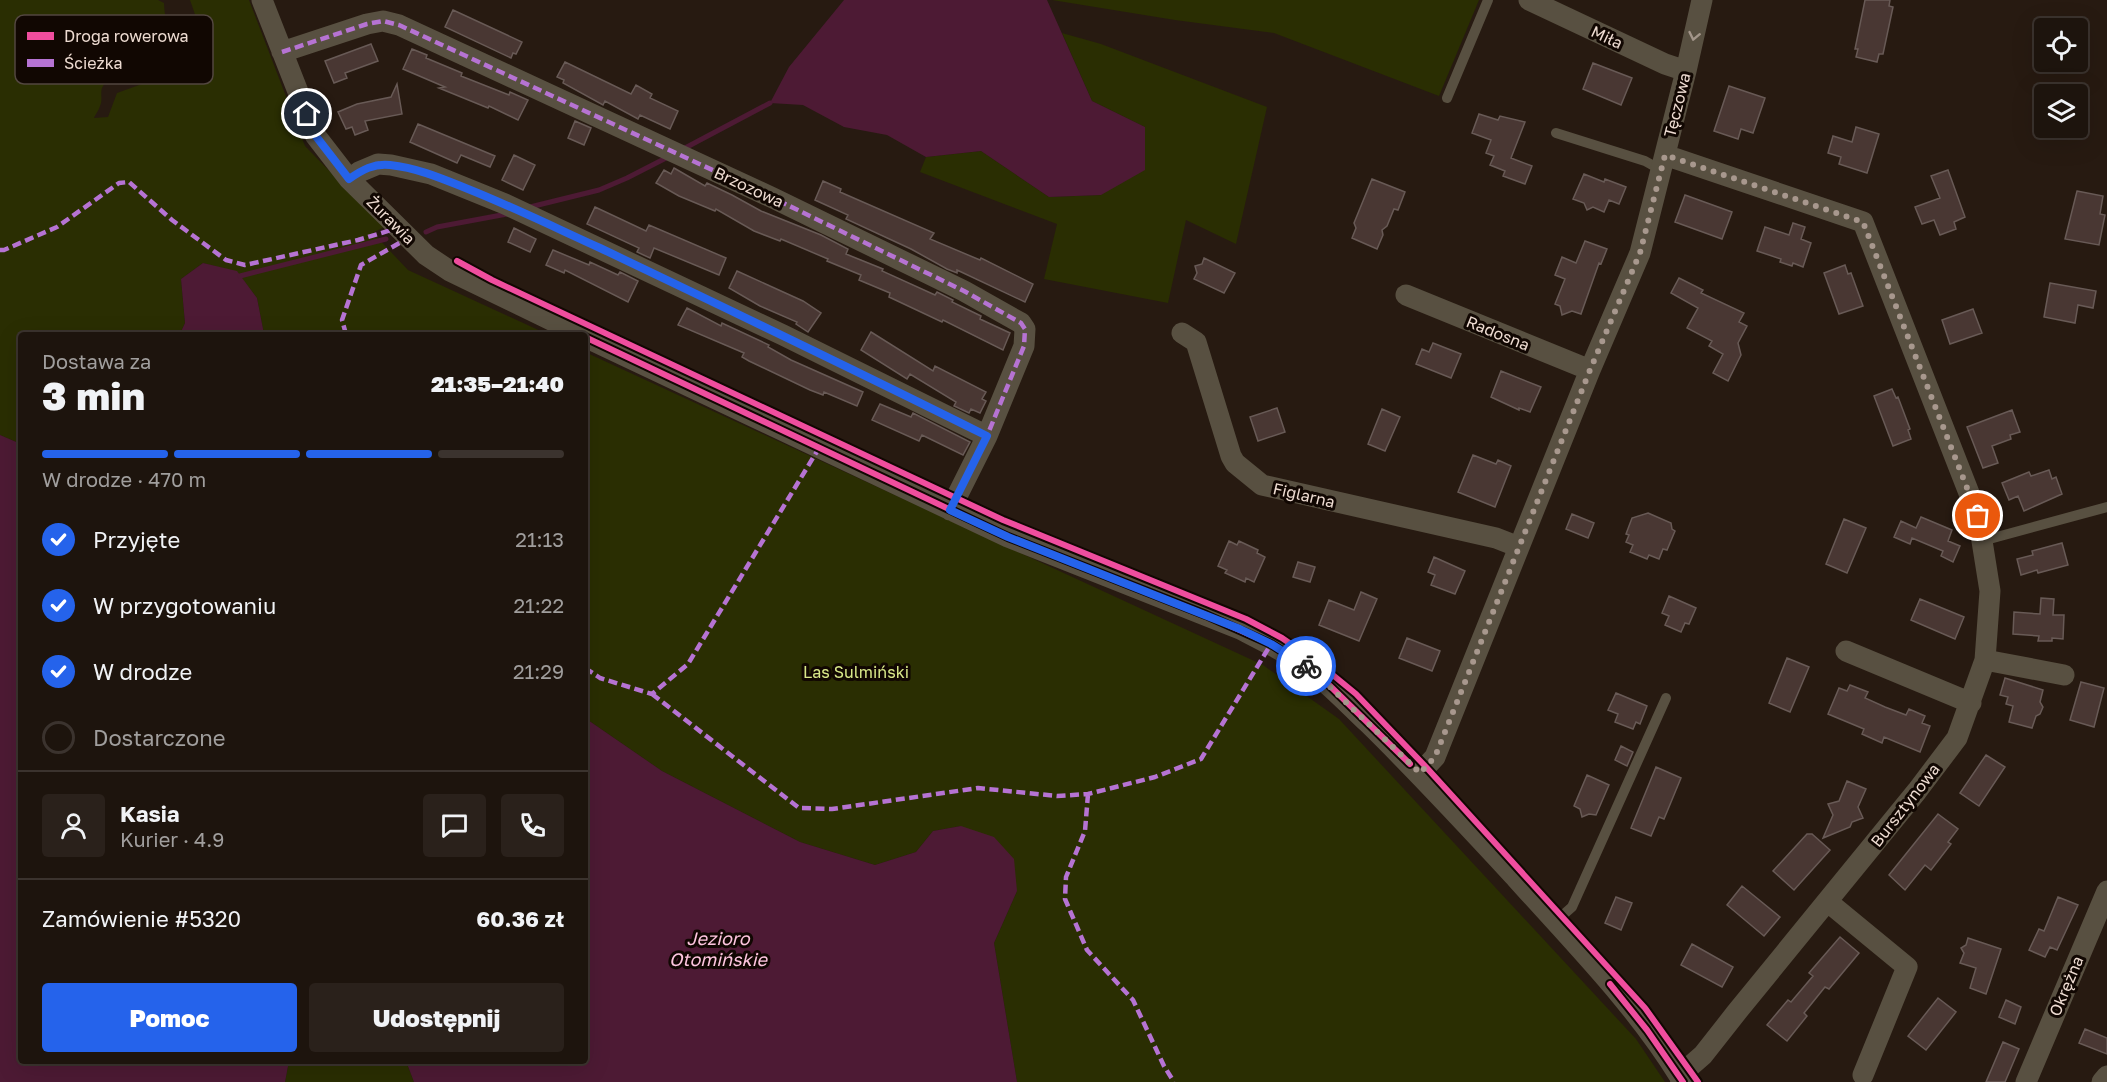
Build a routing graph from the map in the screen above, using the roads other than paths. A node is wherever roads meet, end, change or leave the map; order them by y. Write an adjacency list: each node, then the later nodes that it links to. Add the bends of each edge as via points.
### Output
1 (262, 0): 5 (street, Żurawia)
2 (1488, 0): 7 (lane)
3 (1529, 0): 6 (street, Miła)
4 (1702, 0): 6 (street, Tęczowa, one-way to 6)
5 (282, 52): 10 (street, Żurawia, via 315,135); 16 (street, Brzozowa, via 367,24 383,21 399,25 964,291 1025,329 1024,346)
6 (1686, 71): 9 (street, Tęczowa)
7 (1447, 99)
8 (1556, 133): 9 (lane, via 1642,160)
9 (1663, 162): 15 (street, Tęczowa, via 1640,253); 19 (street, Bursztynowa, via 1863,222 1978,516)
10 (349, 179): 12 (street, Żurawia, via 420,249 450,271); 16 (street, via 378,164 452,182 772,330)
11 (1406, 295): 15 (street, Radosna)
12 (576, 332)
13 (1182, 333): 20 (street, Figlarna, via 1196,342 1235,463 1262,485 1496,538)
14 (588, 338): 18 (street)
15 (1590, 370): 20 (street, Tęczowa)
16 (987, 436): 18 (street, Brzozowa)
17 (2107, 507): 19 (lane)
18 (950, 510): 26 (street, via 1271,644 1327,684)
19 (1982, 541): 22 (street, Bursztynowa, via 1990,591)
20 (1519, 547): 26 (street, Tęczowa, via 1435,757)
21 (1846, 651): 25 (street)
22 (1985, 660): 23 (street); 25 (street, Bursztynowa)
23 (2064, 675)
24 (1666, 698): 29 (lane, via 1572,907)
25 (1971, 703): 28 (street, Bursztynowa, via 1957,738)
26 (1420, 773): 29 (street)
27 (2107, 891): 33 (street, Okrężna)
28 (1828, 902): 30 (street, via 1907,967); 32 (street, Bursztynowa)
29 (1555, 922): 32 (street, via 1627,1004)
30 (1863, 1075)
31 (2107, 1076): 34 (street)
32 (1681, 1079)
33 (2026, 1082)
34 (2102, 1082)

